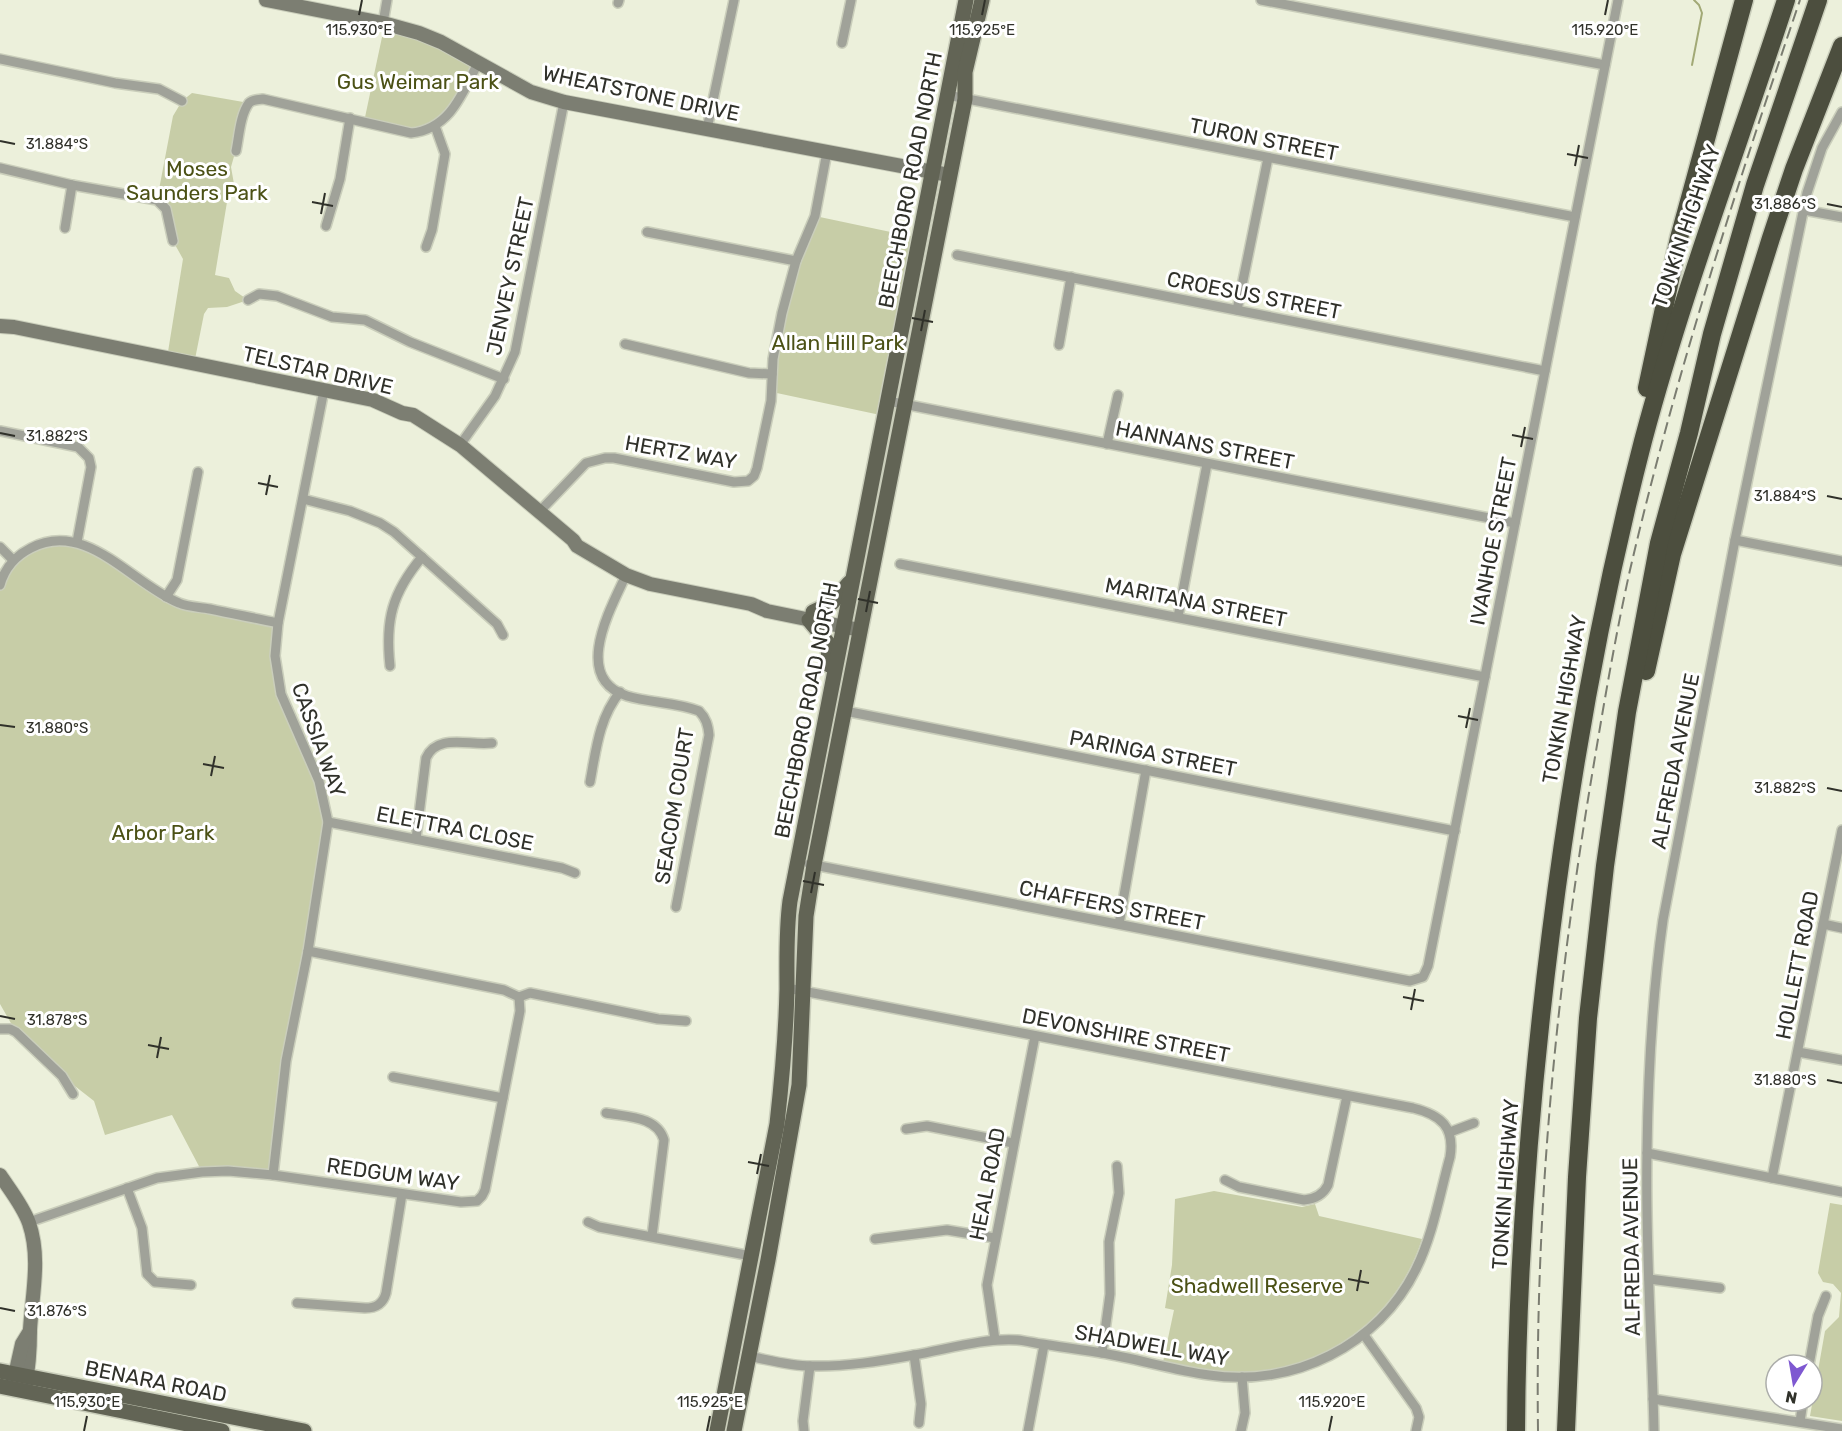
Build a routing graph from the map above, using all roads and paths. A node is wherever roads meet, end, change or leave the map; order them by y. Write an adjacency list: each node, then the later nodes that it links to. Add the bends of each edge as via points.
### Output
1 (269, 0): 13 (street, WHEATSTONE DRIVE)
2 (387, 0): 13 (street)
3 (734, 0): 26 (street)
4 (851, 0): 14 (street)
5 (966, 0): 19 (main road, BEECHBORO ROAD NORTH)
6 (982, 0): 20 (main road, BEECHBORO ROAD NORTH, via 965,72)
7 (1261, 0): 12 (street)
8 (1617, 0): 18 (street, IVANHOE STREET)
9 (1744, 0): 66 (highway, via 1679,238)
10 (1786, 0): 66 (highway, TONKIN HIGHWAY, via 1675,331)
11 (1818, 0): 91 (highway, via 1755,185 1659,543 1627,712)
12 (1297, 3): 18 (street)
13 (383, 23): 17 (street, WHEATSTONE DRIVE, via 431,37)
14 (843, 43)
15 (1842, 46): 91 (highway, via 1794,169 1672,554)
16 (0, 58): 21 (street, via 159,89)
17 (478, 63): 22 (street, WHEATSTONE DRIVE, via 531,92); 25 (street, via 455,108)
18 (1605, 64): 35 (street, IVANHOE STREET)
19 (947, 95): 20 (street, TURON STREET); 31 (main road, BEECHBORO ROAD NORTH)
20 (965, 99): 29 (street, TURON STREET); 32 (main road, BEECHBORO ROAD NORTH)
21 (182, 101)
22 (564, 102): 26 (street, WHEATSTONE DRIVE); 52 (street, JENVEY STREET, via 518,339)
23 (1842, 112): 34 (street, ALFREDA AVENUE, via 1822,148)
24 (350, 118): 25 (street, via 411,133); 27 (street, via 255,100 249,103 242,119); 37 (street, via 340,179)
25 (435, 126): 41 (street, via 445,154)
26 (707, 129): 28 (street, WHEATSTONE DRIVE)
27 (236, 152)
28 (827, 152): 31 (street, WHEATSTONE DRIVE); 43 (street, HERTZ WAY, via 815,216)
29 (1268, 158): 35 (street, TURON STREET); 46 (street)
30 (0, 168): 33 (street)
31 (933, 172): 32 (street, WHEATSTONE DRIVE); 55 (main road, BEECHBORO ROAD NORTH)
32 (949, 175): 55 (main road, BEECHBORO ROAD NORTH)
33 (72, 185): 38 (street); 40 (street, via 157,200 166,209)
34 (1804, 210): 36 (street); 64 (street, ALFREDA AVENUE)
35 (1575, 217): 50 (street, IVANHOE STREET)
36 (1842, 217)
37 (326, 226)
38 (65, 228)
39 (647, 232): 43 (street)
40 (173, 241)
41 (426, 247)
42 (957, 255): 44 (street, CROESUS STREET)
43 (796, 261): 51 (street, HERTZ WAY)
44 (1071, 277): 46 (street, CROESUS STREET); 49 (street)
45 (248, 300): 52 (street, via 259,294 277,296 332,317 364,320)
46 (1237, 310): 50 (street, CROESUS STREET)
47 (0, 326): 53 (street, TELSTAR DRIVE)
48 (625, 344): 51 (street, via 750,373)
49 (1059, 345)
50 (1545, 371): 63 (street, IVANHOE STREET)
51 (772, 374): 62 (street, HERTZ WAY, via 765,435 757,468 748,481 734,482 604,458 586,463)
52 (504, 379): 58 (street, JENVEY STREET)
53 (324, 390): 58 (street, TELSTAR DRIVE, via 374,400 413,415); 61 (street, CASSIA WAY)
54 (1118, 395): 57 (street)
55 (896, 403): 57 (street, HANNANS STREET); 73 (main road, BEECHBORO ROAD NORTH); 80 (main road, BEECHBORO ROAD NORTH)
56 (0, 432): 65 (street, via 78,447 89,458 91,467)
57 (1107, 444): 59 (street, HANNANS STREET)
58 (460, 445): 62 (street, TELSTAR DRIVE)
59 (1207, 464): 63 (street, HANNANS STREET); 77 (street)
60 (198, 472): 75 (street, via 177,580)
61 (303, 499): 68 (street, via 366,516 394,532); 79 (street, CASSIA WAY)
62 (539, 512): 72 (street, TELSTAR DRIVE, via 577,546)
63 (1515, 523): 83 (street, IVANHOE STREET)
64 (1735, 540): 70 (street); 121 (street, ALFREDA AVENUE, via 1663,920 1651,1037)
65 (77, 542): 69 (street, via 56,540 36,545); 75 (street, via 88,545)
66 (1618, 543): 171 (highway, TONKIN HIGHWAY, via 1573,769 1543,998 1525,1196)
67 (0, 547): 69 (street)
68 (422, 557): 81 (street, via 497,624); 82 (street, via 407,575 396,599 388,631)
69 (13, 560): 74 (street)
70 (1842, 561)
71 (900, 564): 77 (street, MARITANA STREET)
72 (626, 575): 76 (street, TELSTAR DRIVE, via 661,587 751,604 766,611); 85 (street, via 598,646 604,678)
73 (852, 581): 76 (main road, via 832,603); 78 (main road, BEECHBORO ROAD NORTH)
74 (0, 585)
75 (166, 597): 79 (street, via 181,604)
76 (811, 616): 78 (street, TELSTAR DRIVE); 84 (main road, via 828,643)
77 (1178, 617): 83 (street, MARITANA STREET)
78 (843, 622): 80 (street, TELSTAR DRIVE); 84 (main road, BEECHBORO ROAD NORTH)
79 (278, 623): 90 (street, CASSIA WAY, via 275,656 281,694 319,781)
80 (861, 625): 86 (main road, BEECHBORO ROAD NORTH)
81 (503, 635)
82 (390, 666)
83 (1485, 677): 93 (street, IVANHOE STREET)
84 (830, 689): 95 (main road, BEECHBORO ROAD NORTH)
85 (620, 692): 89 (street, via 602,725); 98 (street, SEACOM COURT, via 699,711 708,726)
86 (845, 711): 88 (street, PARINGA STREET); 96 (main road, BEECHBORO ROAD NORTH)
87 (492, 743): 94 (street, via 441,743 429,751)
88 (1146, 770): 93 (street, PARINGA STREET); 99 (street)
89 (590, 782)
90 (328, 822): 94 (street, ELETTRA CLOSE); 102 (street, CASSIA WAY)
91 (1610, 830): 172 (highway, via 1588,1018)
92 (1842, 830): 100 (street, HOLLETT ROAD)
93 (1455, 831): 103 (street, IVANHOE STREET, via 1428,966)
94 (416, 839): 97 (street, ELETTRA CLOSE)
95 (798, 862): 96 (street, CHAFFERS STREET); 104 (main road, BEECHBORO ROAD NORTH, via 787,925)
96 (814, 865): 99 (street, CHAFFERS STREET); 105 (main road, BEECHBORO ROAD NORTH, via 806,916)
97 (575, 873)
98 (676, 907)
99 (1119, 924): 103 (street, CHAFFERS STREET)
100 (1823, 924): 101 (street); 110 (street, HOLLETT ROAD)
101 (1842, 928)
102 (308, 951): 106 (street, via 504,990); 124 (street, CASSIA WAY, via 286,1061)
103 (1419, 980)
104 (787, 988): 105 (street, DEVONSHIRE STREET); 136 (main road, BEECHBORO ROAD NORTH, via 777,1124)
105 (804, 991): 109 (street, DEVONSHIRE STREET); 132 (main road, BEECHBORO ROAD NORTH, via 799,1085)
106 (519, 997): 107 (street, via 530,993); 115 (street, REDGUM WAY, via 520,1011)
107 (686, 1021)
108 (0, 1029): 113 (street, via 16,1032 62,1076)
109 (1035, 1036): 114 (street, DEVONSHIRE STREET); 120 (street, HEAL ROAD)
110 (1798, 1052): 111 (street); 125 (street, HOLLETT ROAD)
111 (1842, 1060)
112 (393, 1077): 115 (street)
113 (73, 1094)
114 (1347, 1096): 119 (street, DEVONSHIRE STREET, via 1422,1111); 126 (street, via 1328,1185 1319,1195 1304,1200 1239,1187)
115 (502, 1098): 129 (street, REDGUM WAY, via 490,1165 482,1196 477,1201)
116 (606, 1113): 133 (street, via 649,1121 661,1131 664,1140)
117 (1474, 1123): 119 (street)
118 (906, 1129): 120 (street, via 927,1126)
119 (1450, 1132): 144 (street, SHADWELL WAY, via 1450,1156 1417,1268 1397,1300)
120 (1014, 1143): 134 (street, HEAL ROAD)
121 (1647, 1153): 125 (street); 138 (street, ALFREDA AVENUE)
122 (1117, 1166): 147 (street, via 1119,1193 1109,1242 1110,1294)
123 (0, 1175): 130 (street)
124 (273, 1176): 127 (street, REDGUM WAY, via 193,1172); 129 (street, REDGUM WAY)
125 (1772, 1178): 128 (street)
126 (1225, 1180)
127 (127, 1188): 130 (street, REDGUM WAY); 139 (street, via 142,1228 147,1274 155,1282)
128 (1842, 1192)
129 (402, 1194): 142 (street, via 386,1293 379,1305 365,1308)
130 (29, 1222): 154 (street, via 35,1267 30,1329)
131 (588, 1222): 133 (street)
132 (772, 1233): 136 (street, via 761,1250); 137 (main road, BEECHBORO ROAD NORTH)
133 (652, 1236): 136 (street)
134 (995, 1238): 135 (street, via 947,1230); 145 (street, HEAL ROAD, via 987,1285)
135 (874, 1239)
136 (751, 1256): 137 (street); 143 (main road, BEECHBORO ROAD NORTH)
137 (764, 1278): 150 (main road, BEECHBORO ROAD NORTH)
138 (1649, 1279): 140 (street); 156 (street, ALFREDA AVENUE)
139 (191, 1285)
140 (1720, 1288)
141 (1826, 1296): 148 (street)
142 (297, 1303)
143 (736, 1332): 150 (street); 152 (main road, BEECHBORO ROAD NORTH)
144 (1364, 1335): 153 (street, SHADWELL WAY, via 1304,1367); 170 (street, via 1416,1408)
145 (994, 1340): 146 (street, SHADWELL WAY); 149 (street, SHADWELL WAY)
146 (1044, 1345): 147 (street, SHADWELL WAY); 168 (street)
147 (1102, 1353): 153 (street, SHADWELL WAY, via 1209,1375)
148 (1811, 1353)
149 (914, 1355): 151 (street, SHADWELL WAY); 160 (street, via 921,1404)
150 (748, 1356): 151 (street, SHADWELL WAY); 152 (street); 155 (main road, BEECHBORO ROAD NORTH)
151 (810, 1366): 167 (street)
152 (728, 1374): 164 (main road, BEECHBORO ROAD NORTH)
153 (1242, 1377): 169 (street, via 1245,1413)
154 (13, 1381): 158 (main road, BENARA ROAD)
155 (741, 1394): 165 (main road, BEECHBORO ROAD NORTH); 166 (main road)
156 (1653, 1399): 159 (street); 173 (street, ALFREDA AVENUE)
157 (1801, 1413): 159 (street)
158 (179, 1414): 162 (main road, BENARA ROAD); 163 (main road, BENARA ROAD)
159 (1800, 1422): 161 (street)
160 (919, 1423)
161 (1842, 1429)
162 (222, 1431)
163 (304, 1431)
164 (717, 1431)
165 (734, 1431)
166 (740, 1431)
167 (804, 1431)
168 (1028, 1431)
169 (1241, 1431)
170 (1416, 1431)
171 (1516, 1431)
172 (1566, 1431)
173 (1654, 1431)

